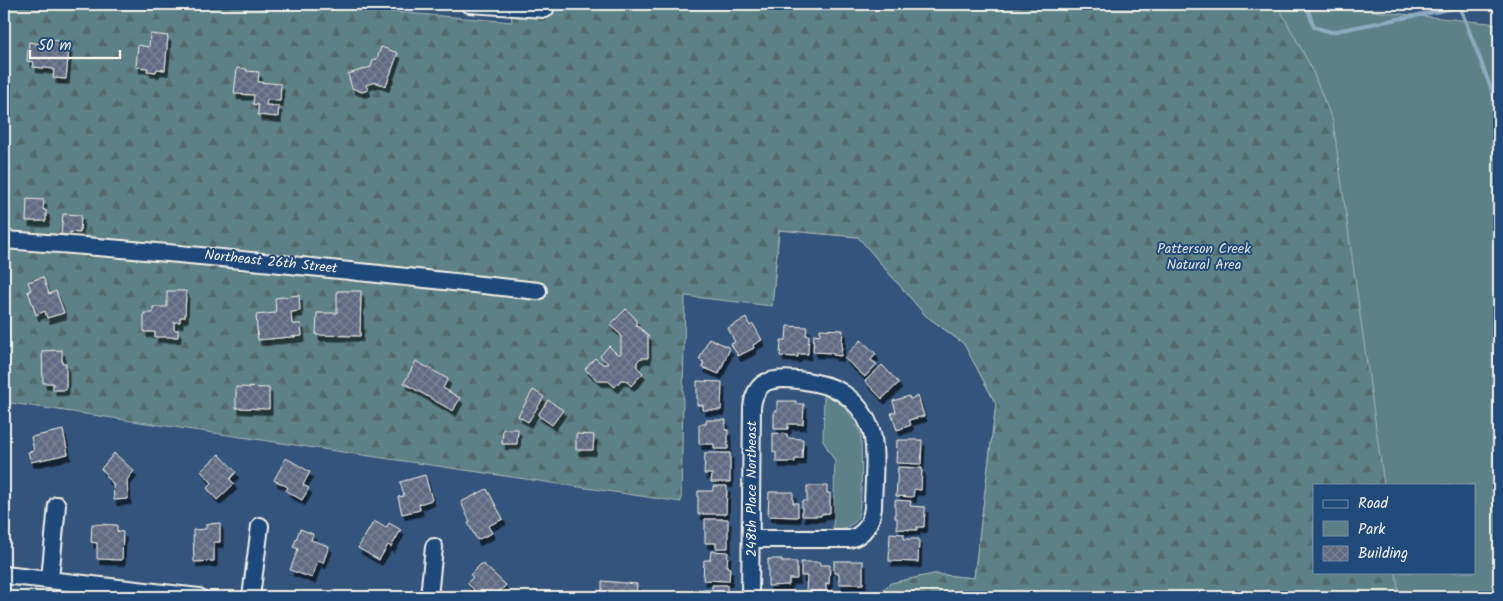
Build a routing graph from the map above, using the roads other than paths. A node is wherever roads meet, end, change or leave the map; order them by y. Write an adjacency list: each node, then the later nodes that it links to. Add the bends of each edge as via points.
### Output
1 (469, 4): 2 (street)
2 (544, 9)
3 (4, 240): 4 (street, Northeast 26th Street, via 274,262)
4 (538, 291)
5 (57, 505): 10 (street)
6 (260, 526): 12 (street)
7 (752, 539): 7 (street, 248th Place Northeast, via 754,396 764,384 780,379 818,382 846,395 864,415 873,439 872,517 868,526 855,538 849,539); 14 (street, 248th Place Northeast)
8 (434, 547): 13 (street)
9 (4, 574): 10 (street)
10 (50, 579): 11 (street)
11 (199, 597)
12 (251, 597)
13 (429, 597)
14 (750, 597)

